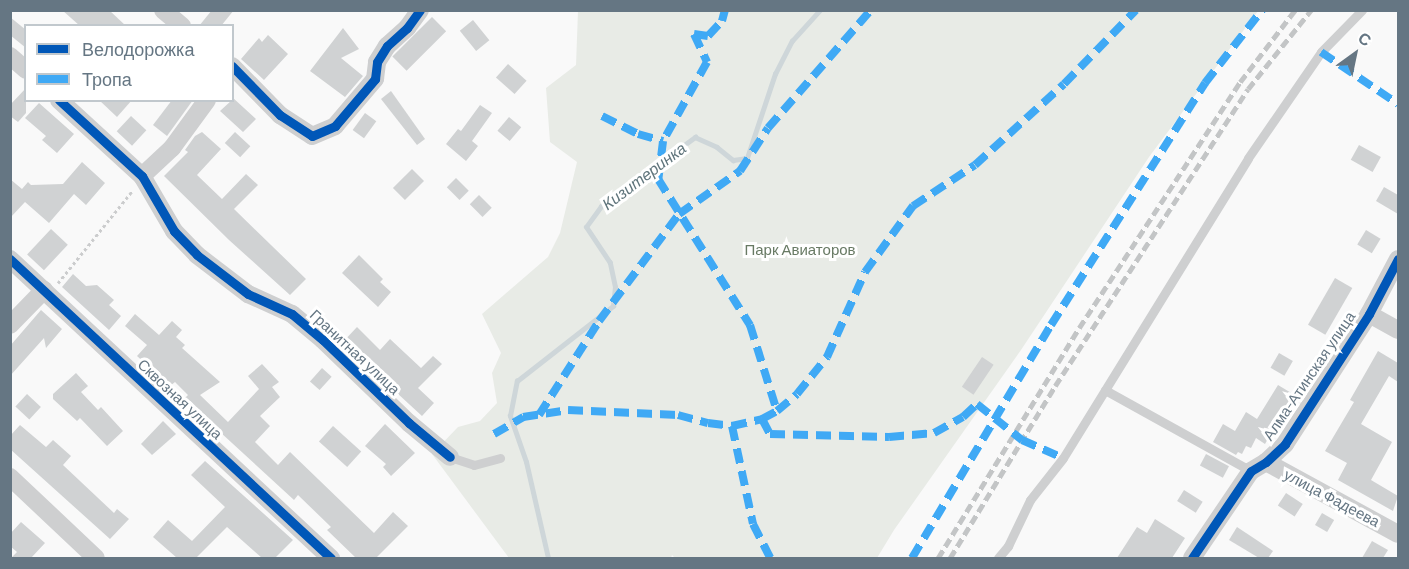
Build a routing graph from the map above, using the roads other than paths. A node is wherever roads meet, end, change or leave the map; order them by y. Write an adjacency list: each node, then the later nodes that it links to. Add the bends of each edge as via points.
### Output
1 (163, 10): 4 (street)
2 (420, 10): 7 (street, via 387,46 377,62 375,79 335,126 312,136 280,115)
3 (1362, 10): 17 (lane, via 1321,52 1248,158)
4 (180, 24)
5 (10, 56): 6 (street)
6 (24, 68)
7 (234, 68)
8 (61, 102): 10 (street, Гранитная улица)
9 (206, 102): 10 (street, via 172,148)
10 (142, 176): 18 (street, Гранитная улица, via 174,231 197,255 248,294 292,314)
11 (10, 259): 13 (street, Сквозная улица)
12 (1398, 259): 14 (street, Алма-Атинская улица)
13 (46, 292): 15 (street); 24 (street, Сквозная улица)
14 (1369, 314): 16 (street); 20 (street, Алма-Атинская улица, via 1285,444)
15 (10, 325)
16 (1398, 330)
17 (1105, 390): 20 (lane); 25 (lane, via 1063,458 1030,500)
18 (450, 457): 19 (lane, via 474,465)
19 (500, 458)
20 (1259, 467): 22 (street, улица Фадеева); 26 (street, Алма-Атинская улица)
21 (10, 477): 23 (street)
22 (1398, 534)
23 (96, 558)
24 (331, 558)
25 (998, 558)
26 (1192, 558)

